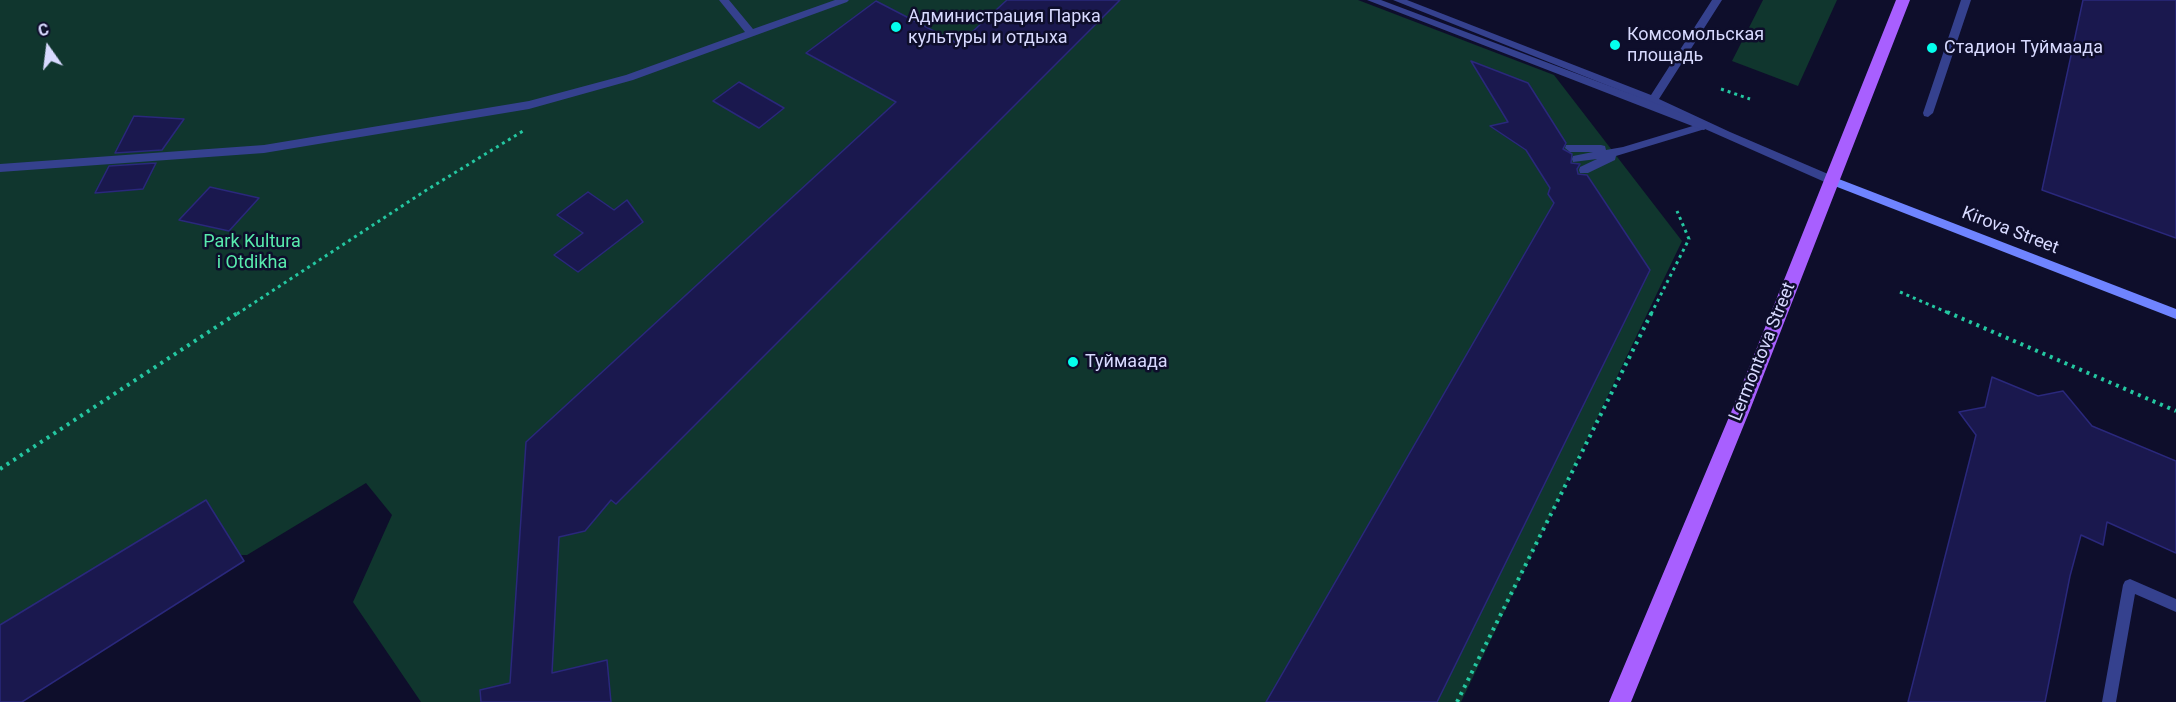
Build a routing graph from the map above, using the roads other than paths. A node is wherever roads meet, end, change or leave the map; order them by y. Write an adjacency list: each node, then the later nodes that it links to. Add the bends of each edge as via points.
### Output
1 (724, 0): 8 (street)
2 (844, 0): 8 (street)
3 (1372, 0): 11 (street)
4 (1398, 0): 9 (street)
5 (1717, 0): 9 (street)
6 (1903, 0): 17 (main road, Lermontova Street)
7 (1966, 0): 10 (street)
8 (751, 33): 15 (street, via 629,78 530,105 264,148)
9 (1653, 100): 11 (street)
10 (1929, 113)
11 (1704, 126): 13 (street); 17 (street)
12 (1570, 148): 13 (street)
13 (1623, 151): 14 (street); 16 (street)
14 (1577, 159)
15 (0, 168)
16 (1584, 170)
17 (1831, 180): 18 (main road, Kirova Street); 20 (main road, Lermontova Street)
18 (2176, 314)
19 (2176, 606): 21 (street, via 2130,585)
20 (1620, 702)
21 (2109, 702)

